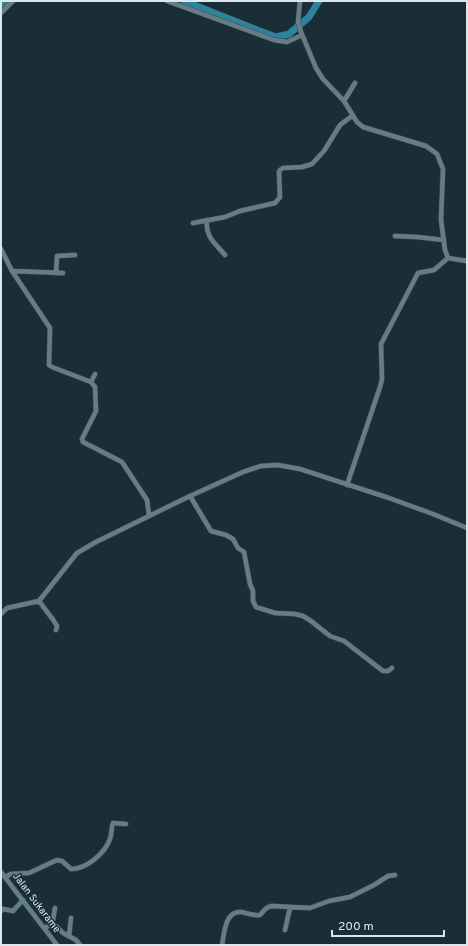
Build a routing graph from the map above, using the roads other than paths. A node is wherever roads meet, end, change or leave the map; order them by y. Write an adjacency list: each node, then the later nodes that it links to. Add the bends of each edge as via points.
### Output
1 (13, 1): 4 (street)
2 (167, 1): 5 (street, via 274,40 287,42)
3 (300, 1): 5 (street, via 298,22)
4 (1, 13)
5 (301, 34): 7 (street, via 323,80)
6 (355, 83): 7 (street)
7 (344, 101): 8 (street)
8 (352, 116): 9 (street, via 340,125 314,162 307,166 281,169 280,197 275,203); 12 (street, via 363,127 426,146 437,154 443,169 441,220)
9 (207, 220): 10 (street); 15 (street, via 208,235)
10 (193, 223)
11 (395, 236): 12 (street)
12 (444, 240): 16 (street)
13 (1, 249): 18 (street)
14 (75, 255): 19 (street, via 57,256)
15 (225, 255)
16 (448, 258): 17 (street); 23 (street, via 434,270 418,273 382,344 380,387)
17 (467, 261)
18 (12, 271): 19 (street); 22 (street, via 50,328 49,365)
19 (56, 273): 20 (street)
20 (63, 274)
21 (95, 374): 22 (street)
22 (91, 382): 25 (street, via 95,387 96,411 82,439 83,442 122,462 147,500)
23 (347, 484): 24 (street, via 300,469 278,465 261,466); 26 (street)
24 (190, 496): 25 (street); 30 (street, via 211,532 233,539 244,552 256,607 302,616 330,636 344,640 383,671)
25 (149, 515): 27 (street, via 77,553)
26 (467, 528)
27 (39, 601): 28 (street, via 7,608); 29 (street, via 52,617 57,626)
28 (1, 614)
29 (56, 630)
30 (392, 668)
31 (126, 824): 34 (street, via 113,823 110,838 103,850 85,866 71,869 57,860 29,873)
32 (1, 872): 34 (street, Jalan Sukarame)
33 (395, 875): 37 (street, via 388,876 350,897 306,909)
34 (5, 877): 35 (street, Jalan Sukarame)
35 (23, 900): 38 (street, via 13,911); 41 (street, Jalan Sukarame)
36 (54, 908): 40 (street)
37 (290, 910): 42 (street); 46 (street, via 268,906 260,915 234,913 225,926)
38 (1, 911)
39 (72, 918): 43 (street)
40 (52, 925): 41 (street); 43 (street)
41 (44, 928): 44 (street, Jalan Sukarame)
42 (286, 930)
43 (69, 936): 45 (street)
44 (57, 945)
45 (80, 945)
46 (222, 945)

